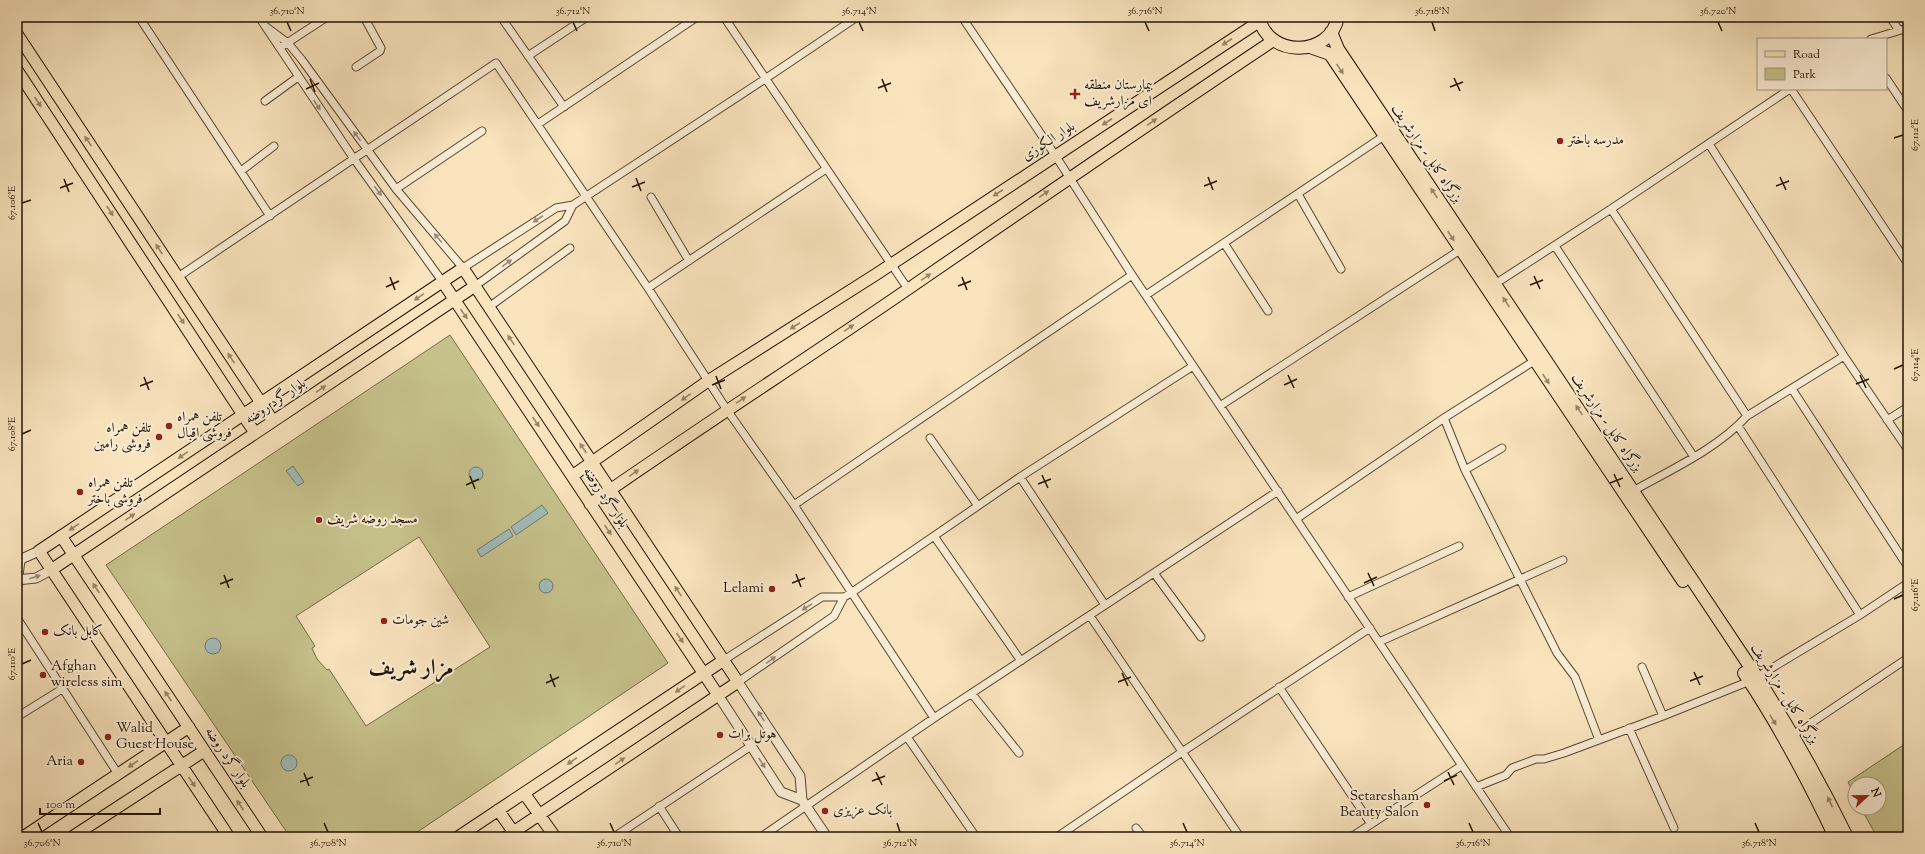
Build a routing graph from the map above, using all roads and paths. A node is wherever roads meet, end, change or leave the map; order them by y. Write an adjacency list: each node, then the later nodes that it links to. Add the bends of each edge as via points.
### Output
1 (139, 17): 44 (street)
2 (259, 17): 14 (street)
3 (328, 17): 21 (street)
4 (364, 17): 25 (street, via 381,48)
5 (501, 17): 24 (street)
6 (587, 17): 24 (street)
7 (697, 17): 33 (street)
8 (724, 17): 28 (street)
9 (857, 17): 28 (street)
10 (962, 17): 41 (street)
11 (1338, 17): 17 (highway)
12 (1890, 17): 16 (street)
13 (1259, 19): 20 (highway, via 1265,32); 41 (main road, بلوار الکوزی, one-way to 41)
14 (265, 26): 21 (street); 23 (street)
15 (1908, 28): 16 (street)
16 (1898, 29): 19 (street)
17 (1332, 32): 22 (highway); 65 (highway, بزرگراه کابل - مزارشریف, one-way to 17, via 1338,49)
18 (17, 34): 63 (main road, one-way to 18)
19 (1875, 38)
20 (1274, 40): 22 (highway, via 1297,49); 45 (main road, one-way to 20)
21 (288, 43): 23 (street); 40 (street, one-way to 21, via 325,89)
22 (1310, 47): 37 (highway, بزرگراه کابل - مزارشریف, one-way to 37, via 1330,54)
23 (280, 48): 27 (street)
24 (528, 56): 33 (street)
25 (356, 68)
26 (17, 70): 82 (main road, one-way to 82)
27 (298, 77): 32 (street); 42 (street, one-way to 42)
28 (765, 80): 43 (street); 48 (street)
29 (1887, 80): 34 (street)
30 (1790, 90): 38 (street)
31 (1792, 90): 59 (street)
32 (265, 101)
33 (564, 107): 35 (street)
34 (1908, 111)
35 (538, 124): 40 (street, via 496,63); 48 (street)
36 (482, 131): 46 (street)
37 (1384, 136): 47 (street); 56 (highway, بزرگراه کابل - مزارشریف, one-way to 56)
38 (1709, 144): 51 (street); 73 (street)
39 (274, 146): 44 (street)
40 (367, 151): 42 (street); 46 (street)
41 (1055, 155): 45 (street); 58 (main road, بلوار الکوزی, one-way to 58)
42 (354, 159): 52 (street); 64 (street, one-way to 64)
43 (826, 169): 57 (street); 58 (street)
44 (241, 172): 52 (street)
45 (1069, 177): 62 (street); 68 (main road, one-way to 45)
46 (396, 189): 60 (street, one-way to 46)
47 (1298, 194): 53 (street); 61 (street)
48 (586, 196): 50 (street); 67 (street)
49 (651, 197): 57 (street)
50 (574, 205): 60 (street, one-way to 60, via 556,208); 66 (street, one-way to 50, via 564,221)
51 (1611, 209): 54 (street); 83 (street)
52 (270, 216): 63 (street)
53 (1224, 243): 69 (street); 72 (street)
54 (1555, 246): 65 (street); 92 (street)
55 (570, 248): 71 (street)
56 (1460, 250): 74 (highway, بزرگراه کابل - مزارشریف); 79 (street)
57 (689, 261): 67 (street)
58 (890, 264): 68 (street); 76 (main road, بلوار الکوزی, one-way to 76)
59 (1908, 264)
60 (463, 268): 64 (main road, بلوار گرد روضه); 66 (main road, بلوار گرد روضه)
61 (1341, 269)
62 (1132, 275): 69 (street); 101 (street)
63 (178, 277): 78 (main road, one-way to 63)
64 (442, 281): 70 (main road, بلوار گرد روضه); 78 (main road, بلوار گرد روضه, one-way to 78)
65 (1495, 284): 99 (highway, بزرگراه کابل - مزارشریف, one-way to 65)
66 (475, 286): 70 (main road, بلوار گرد روضه); 71 (main road, بلوار گرد روضه)
67 (648, 288): 76 (street)
68 (908, 288): 81 (main road, one-way to 68)
69 (1146, 295): 75 (street)
70 (455, 300): 86 (main road, بلوار گرد روضه, one-way to 70); 95 (main road, بلوار گرد روضه, one-way to 95)
71 (489, 307): 93 (main road, بلوار گرد روضه, one-way to 71)
72 (1268, 311)
73 (1844, 356): 77 (street); 85 (street)
74 (1534, 361): 84 (street); 133 (highway, بزرگراه کابل - مزارشریف, one-way to 133)
75 (1194, 366): 79 (street); 96 (street)
76 (708, 381): 81 (street); 93 (main road, بلوار الکوزی, one-way to 93)
77 (1792, 389): 83 (street); 111 (street)
78 (261, 402): 82 (main road, بلوار گرد روضه); 86 (main road)
79 (1220, 406): 98 (street)
80 (1908, 407): 85 (street)
81 (727, 410): 97 (main road, one-way to 81); 101 (street)
82 (243, 414): 88 (main road); 104 (main road, بلوار گرد روضه, one-way to 104)
83 (1747, 416): 87 (street)
84 (1444, 418): 94 (street); 103 (street)
85 (1888, 420): 91 (street)
86 (274, 421): 88 (main road, بلوار گرد روضه)
87 (1738, 426): 92 (street); 122 (street)
88 (255, 433): 108 (main road, بلوار گرد روضه, one-way to 88)
89 (930, 438): 102 (street)
90 (1502, 448): 94 (street)
91 (1908, 450)
92 (1694, 457): 99 (street)
93 (592, 462): 95 (main road, بلوار الکوزی); 97 (main road, بلوار گرد روضه)
94 (1465, 470): 114 (street)
95 (572, 476): 100 (main road, بلوار گرد روضه)
96 (1020, 477): 102 (street); 121 (street)
97 (610, 489): 100 (main road); 129 (main road, بلوار گرد روضه, one-way to 97)
98 (1278, 491): 103 (street); 113 (street)
99 (1633, 491): 133 (highway, بزرگراه کابل - مزارشریف)
100 (590, 504): 132 (main road, بلوار گرد روضه, one-way to 132)
101 (794, 505): 118 (street)
102 (978, 506): 105 (street)
103 (1296, 519): 120 (street)
104 (61, 536): 107 (main road, بلوار گرد روضه); 108 (main road, بلوار گرد روضه)
105 (934, 536): 118 (street); 130 (street)
106 (1459, 546): 120 (street)
107 (39, 551): 109 (street); 112 (main road)
108 (74, 555): 112 (main road, بلوار گرد روضه); 142 (main road, بلوار گرد روضه, one-way to 108)
109 (19, 560): 115 (street)
110 (1563, 560): 114 (street)
111 (1908, 567)
112 (51, 570): 115 (street, one-way to 112, via 36,578); 147 (main road)
113 (1154, 573): 121 (street); 126 (street)
114 (1520, 579): 127 (street); 146 (street, via 1557,653 1575,677)
115 (18, 580): 117 (street)
116 (1908, 583): 122 (street)
117 (17, 592)
118 (851, 593): 119 (street); 141 (street)
119 (844, 597): 129 (street, one-way to 129, via 822,597); 134 (street, one-way to 119, via 834,616)
120 (1348, 597): 125 (street)
121 (1105, 605): 123 (street)
122 (1860, 615): 133 (street)
123 (1090, 616): 130 (street); 151 (street)
124 (17, 618): 136 (street)
125 (1370, 628): 127 (street); 135 (street)
126 (1202, 637)
127 (1379, 642): 153 (street)
128 (1908, 658): 144 (street)
129 (724, 660): 132 (main road); 134 (main road, بلوار گرد روضه)
130 (1021, 661): 137 (street)
131 (1642, 667): 139 (street)
132 (703, 673): 138 (main road, بلوار گرد روضه); 156 (main road, one-way to 156)
133 (1753, 679): 139 (street); 144 (highway, بزرگراه کابل - مزارشریف); 181 (highway, بزرگراه کابل - مزارشریف, one-way to 181)
134 (738, 682): 138 (main road); 157 (street, one-way to 134, via 800,776)
135 (1279, 687): 151 (street); 161 (street)
136 (62, 689): 140 (street); 154 (street)
137 (972, 694): 141 (street); 150 (street)
138 (718, 695): 148 (street); 160 (main road, one-way to 138)
139 (1663, 716): 143 (street)
140 (17, 718)
141 (934, 718): 145 (street)
142 (189, 727): 147 (main road); 149 (main road, بلوار گرد روضه)
143 (1629, 728): 146 (street); 163 (street)
144 (1793, 735): 182 (highway, بزرگراه کابل - مزارشریف, one-way to 144)
145 (907, 737): 157 (street); 175 (street)
146 (1599, 740): 155 (street, via 1512,768 1506,775)
147 (166, 742): 152 (main road); 154 (main road, one-way to 154)
148 (751, 746): 157 (street, one-way to 157, via 781,792); 158 (street)
149 (204, 751): 152 (main road); 168 (main road, بلوار گرد روضه, one-way to 149)
150 (1019, 752)
151 (1182, 752): 176 (street); 178 (street)
152 (182, 766): 166 (main road); 167 (main road, one-way to 167)
153 (1461, 766): 155 (street); 161 (street)
154 (118, 774): 165 (main road)
155 (1476, 787): 180 (street)
156 (524, 793): 159 (main road); 160 (main road)
157 (804, 803): 173 (street); 174 (street)
158 (659, 806): 171 (street); 172 (street)
159 (498, 810): 164 (main road); 169 (main road)
160 (540, 814): 164 (main road); 170 (main road)
161 (1371, 824): 179 (street)
162 (1136, 828): 177 (street)
163 (1674, 828)
164 (512, 835)
165 (23, 837)
166 (72, 837)
167 (229, 837)
168 (262, 837)
169 (458, 837)
170 (555, 837)
171 (614, 837)
172 (679, 837)
173 (761, 837)
174 (827, 837)
175 (976, 837)
176 (1056, 837)
177 (1143, 837)
178 (1240, 837)
179 (1352, 837)
180 (1510, 837)
181 (1835, 837)
182 (1847, 837)

